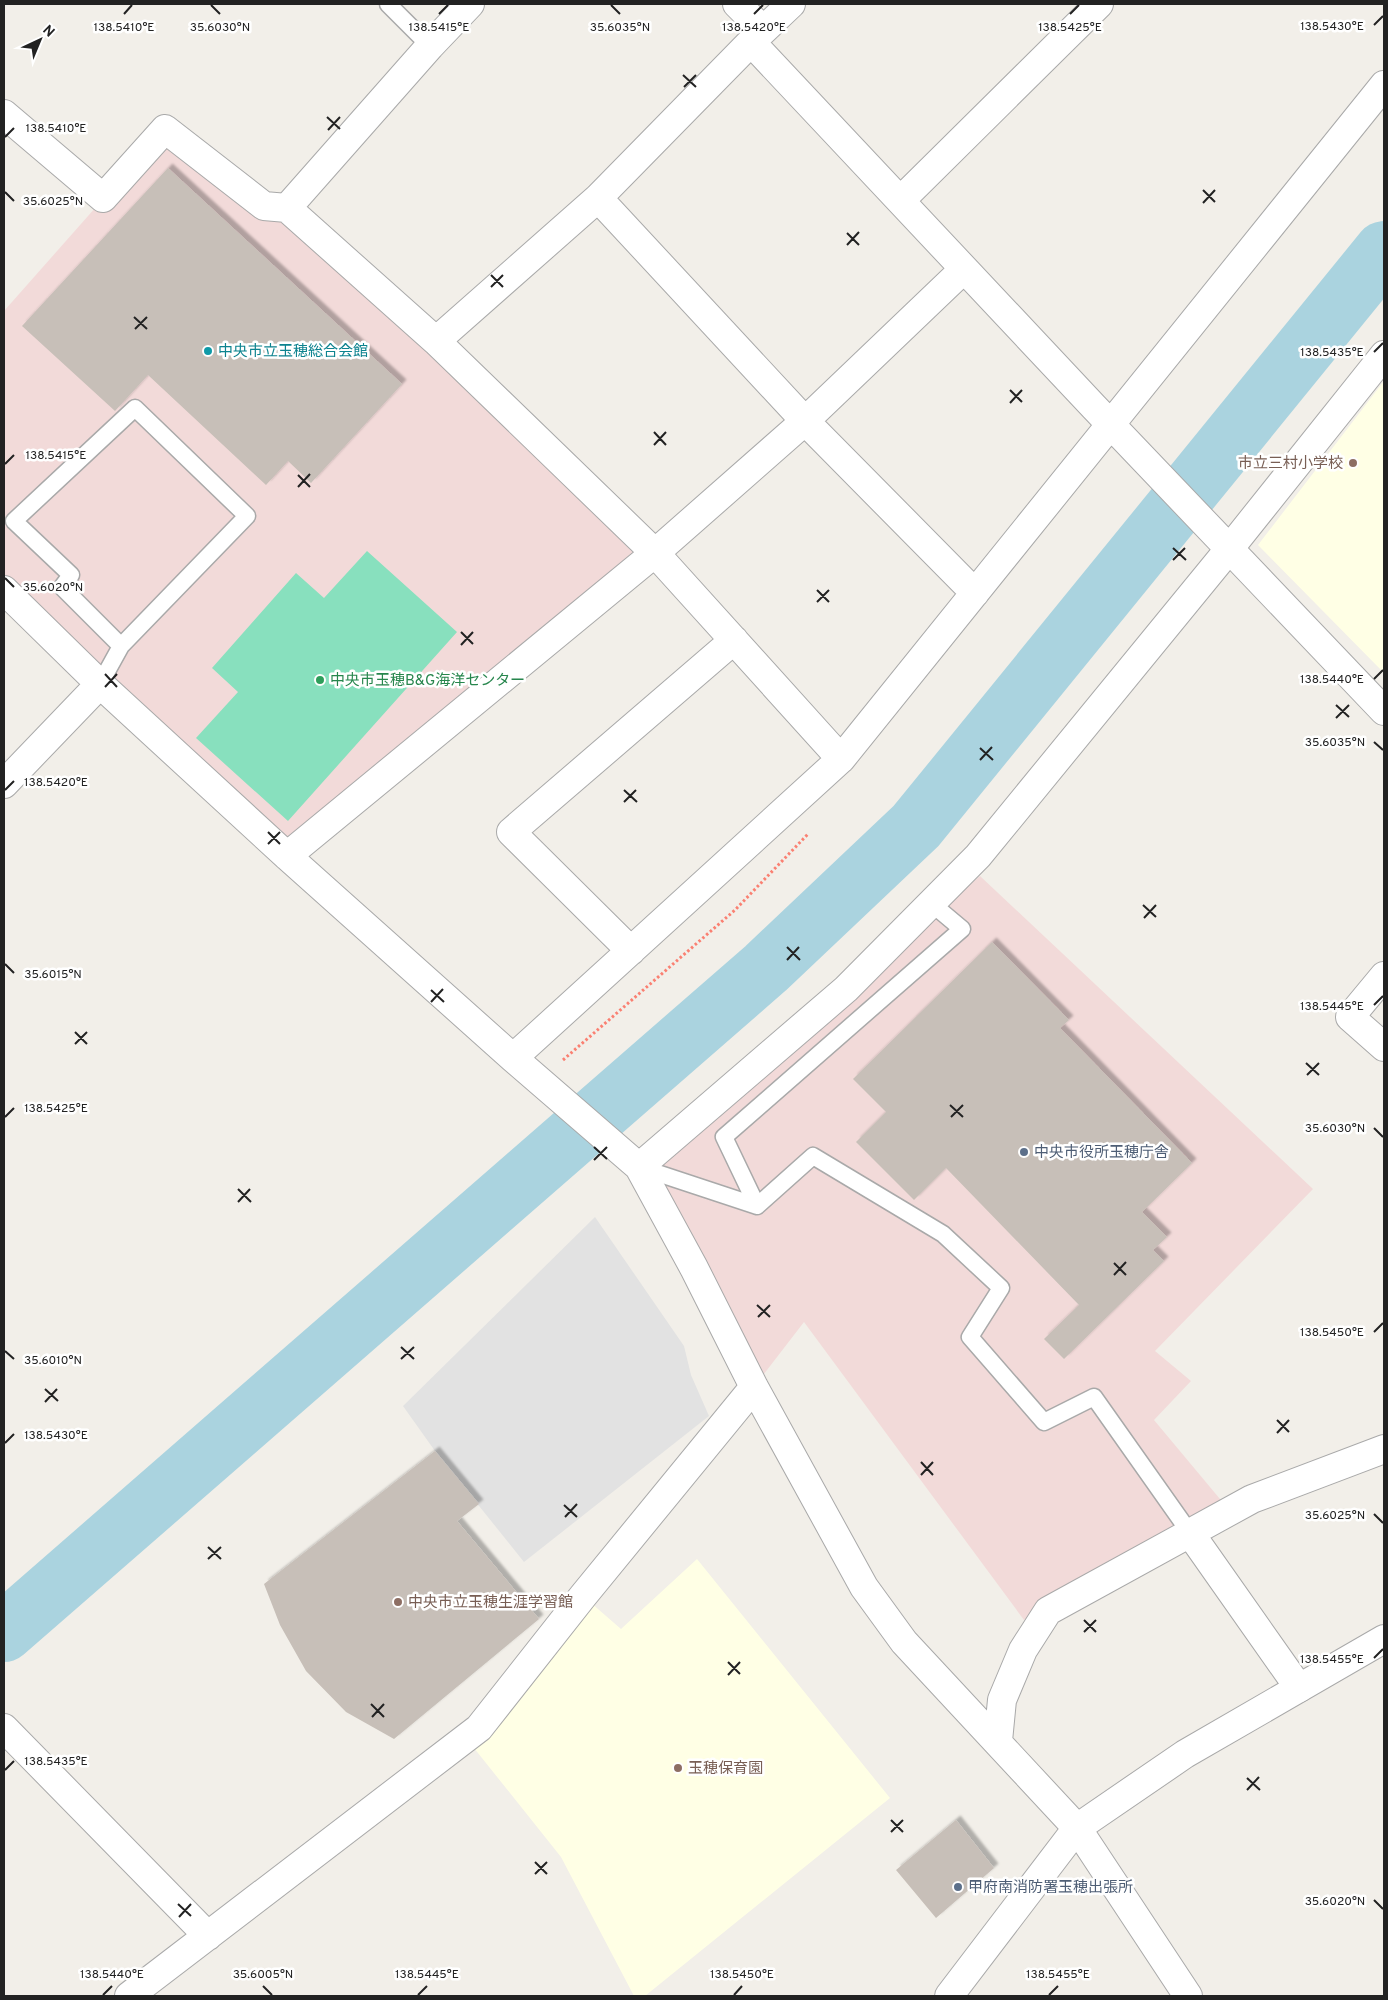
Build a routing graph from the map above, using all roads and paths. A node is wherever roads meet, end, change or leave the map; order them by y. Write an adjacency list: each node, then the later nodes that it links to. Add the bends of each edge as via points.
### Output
1 (388, 4): 7 (lane)
2 (470, 4): 7 (street)
3 (737, 4): 6 (street)
4 (791, 4): 6 (street)
5 (1098, 4): 11 (street)
6 (757, 36): 10 (street); 11 (street)
7 (430, 46): 12 (street)
8 (1384, 85): 17 (street)
9 (4, 114): 12 (street, via 103,198 165,130 264,206)
10 (598, 198): 14 (street); 16 (street)
11 (901, 200): 13 (street)
12 (287, 208): 14 (street)
13 (964, 269): 16 (street); 17 (street)
14 (436, 341): 19 (street)
15 (1384, 356): 18 (street)
16 (805, 420): 19 (street); 21 (street)
17 (1111, 425): 18 (street); 21 (street)
18 (1230, 548): 25 (street); 29 (street, via 978,856)
19 (655, 553): 22 (street); 28 (street)
20 (4, 590): 24 (street)
21 (975, 593): 26 (street)
22 (734, 640): 26 (street); 30 (street, via 511,832)
23 (121, 646): 23 (lane, via 62,586 71,575 14,521 135,408 247,516); 24 (lane)
24 (100, 684): 27 (street); 28 (street)
25 (1384, 711)
26 (841, 759): 30 (street)
27 (4, 784)
28 (287, 856): 33 (street)
29 (931, 903): 34 (street, via 846,989); 35 (lane, via 962,929 724,1137)
30 (631, 951): 33 (street)
31 (1384, 976): 32 (street, via 1350,1017)
32 (1384, 1048)
33 (513, 1058): 34 (street)
34 (639, 1167): 35 (lane); 36 (street)
35 (757, 1206): 38 (lane, via 812,1156 943,1234 1001,1288 970,1337 1044,1422 1094,1397)
36 (754, 1387): 42 (street, via 864,1588 904,1642); 44 (street, via 479,1728)
37 (1384, 1449): 38 (street, via 1252,1499)
38 (1190, 1533): 40 (street); 42 (street, via 1048,1611 1023,1650 1002,1700)
39 (1384, 1639): 40 (street)
40 (1298, 1688): 43 (street, via 1185,1754)
41 (4, 1728): 44 (street)
42 (998, 1742): 43 (street)
43 (1077, 1828): 46 (street); 47 (street)
44 (208, 1936): 45 (street)
45 (128, 1996)
46 (949, 1996)
47 (1188, 1996)

